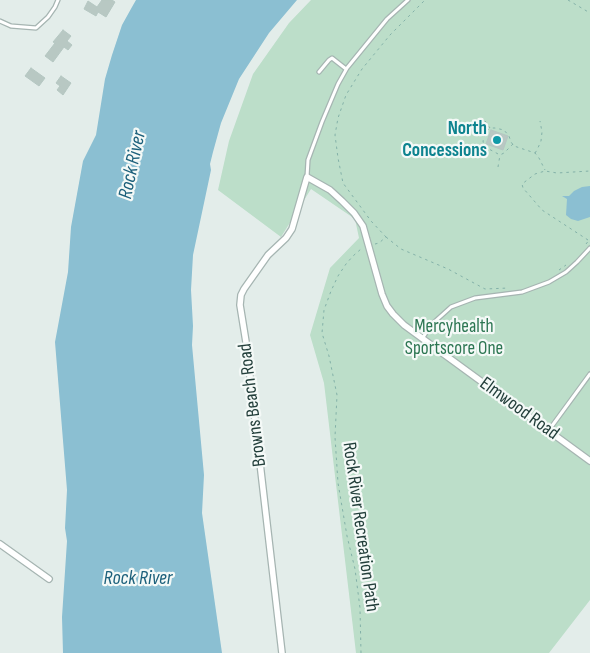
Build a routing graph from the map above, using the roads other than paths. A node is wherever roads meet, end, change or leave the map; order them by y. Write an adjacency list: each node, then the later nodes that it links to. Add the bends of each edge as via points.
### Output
1 (58, 0): 3 (lane, via 48,17 36,28 11,26)
2 (408, 0): 4 (lane, via 387,19)
3 (0, 21)
4 (346, 69): 5 (lane, via 332,58); 6 (lane, via 308,160)
5 (320, 72)
6 (307, 177): 8 (street, Elmwood Road, via 330,190 354,213 362,226 388,306); 14 (street, Browns Beach Road, via 292,228 244,289 240,305)
7 (590, 248): 8 (lane, via 566,272 549,282 522,292 475,298 451,307 431,325)
8 (422, 339): 10 (street, Elmwood Road)
9 (590, 374): 10 (lane)
10 (549, 431): 11 (street, Elmwood Road)
11 (590, 460)
12 (0, 544): 13 (street)
13 (49, 579)
14 (282, 653)

